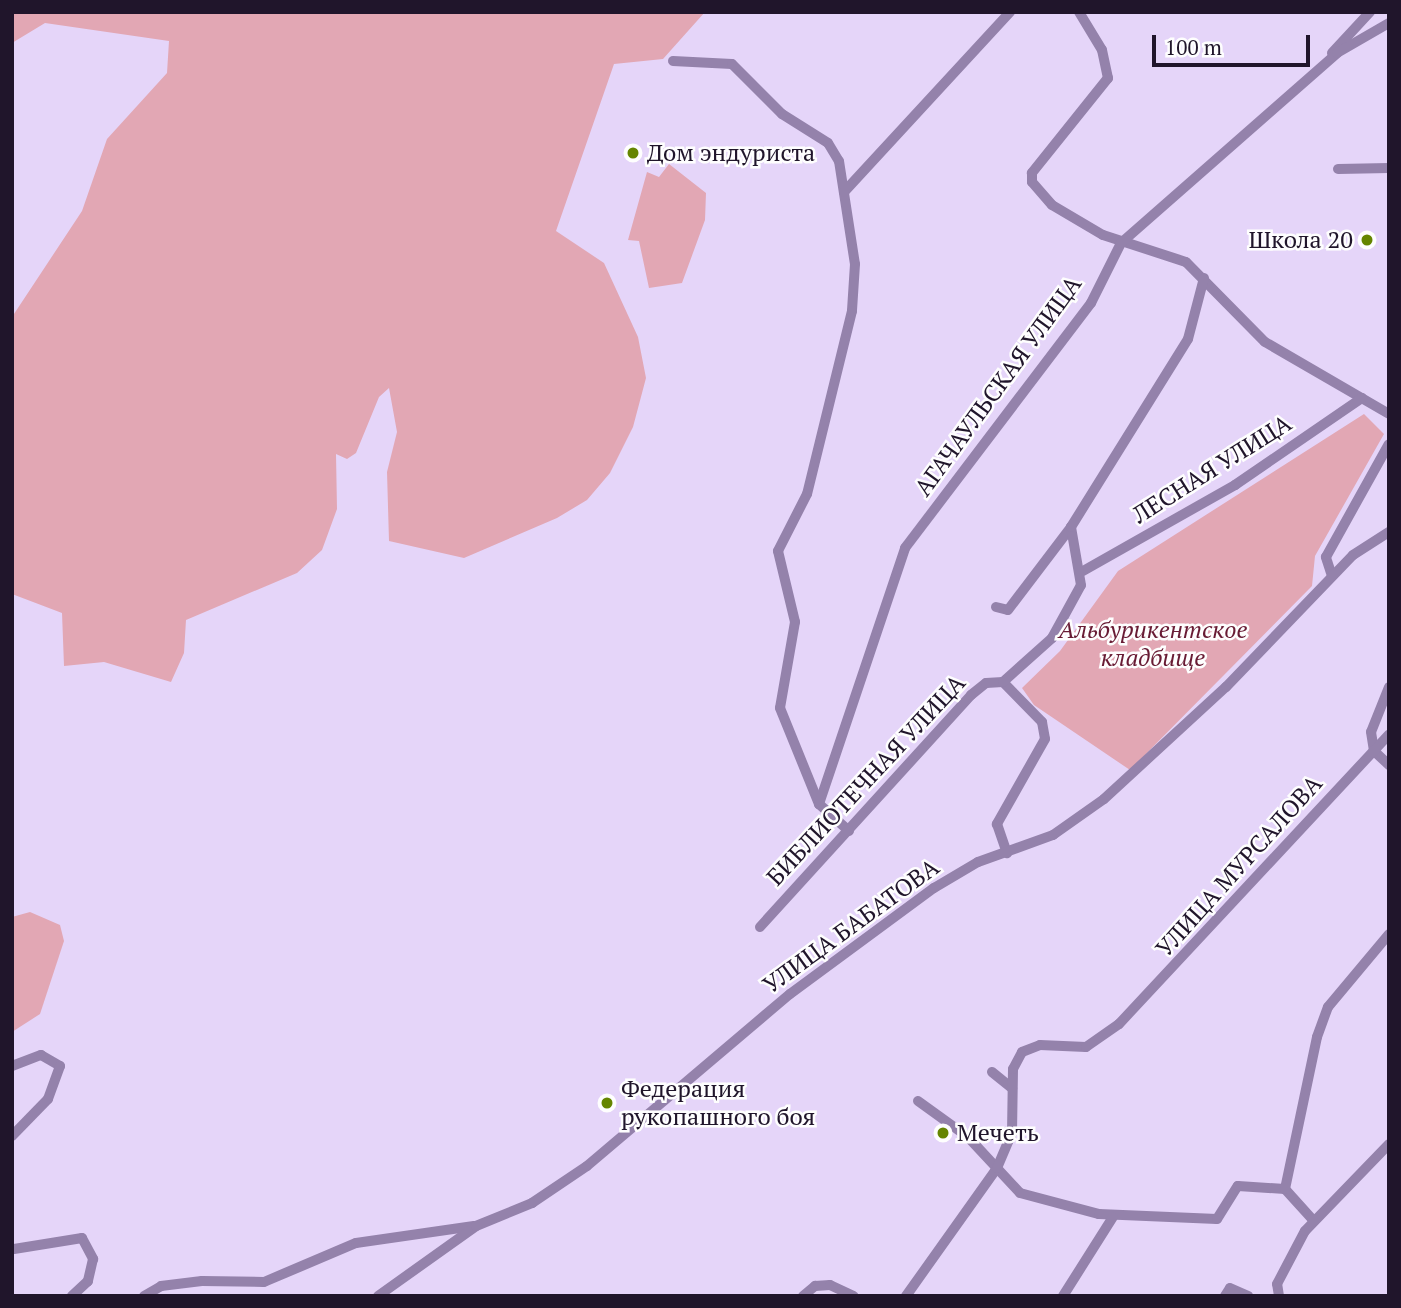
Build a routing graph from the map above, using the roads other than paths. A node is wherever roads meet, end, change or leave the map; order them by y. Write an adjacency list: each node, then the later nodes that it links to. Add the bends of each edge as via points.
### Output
1 (1010, 12): 9 (street)
2 (1079, 12): 10 (street, via 1102,50 1108,78 1031,178 1052,205)
3 (1370, 12): 6 (street, АГАЧАУЛЬСКАЯ УЛИЦА)
4 (1389, 23): 6 (street, АГАЧАУЛЬСКАЯ УЛИЦА)
5 (673, 61): 9 (street, via 732,64 782,114 828,144 839,160)
6 (1322, 68): 10 (street, АГАЧАУЛЬСКАЯ УЛИЦА)
7 (1389, 168): 8 (street)
8 (1338, 169)
9 (844, 192): 25 (street, via 855,264 852,311 807,494 778,551 795,622 780,708)
10 (1121, 243): 11 (street, via 1158,248); 25 (street, АГАЧАУЛЬСКАЯ УЛИЦА, via 1091,303 905,548)
11 (1204, 278): 12 (street, via 1265,342); 15 (street, via 1188,339)
12 (1362, 398): 13 (street); 17 (street, ЛЕСНАЯ УЛИЦА, via 1235,485)
13 (1389, 414)
14 (1389, 444): 18 (street, via 1326,557)
15 (1071, 527): 17 (street); 19 (street, via 1008,610)
16 (1389, 532): 18 (street, УЛИЦА БАБАТОВА)
17 (1083, 571): 20 (street, БИБЛИОТЕЧНАЯ УЛИЦА, via 1076,599 1052,638)
18 (1332, 576): 27 (street, УЛИЦА БАБАТОВА, via 1104,799 1053,835)
19 (996, 607)
20 (1003, 682): 26 (street, БИБЛИОТЕЧНАЯ УЛИЦА, via 986,683 971,695); 27 (street, via 1042,722 1045,739 997,824)
21 (1389, 687): 23 (street, via 1371,732)
22 (1389, 734): 23 (street, УЛИЦА МУРСАЛОВА)
23 (1374, 751): 24 (street); 32 (street, УЛИЦА МУРСАЛОВА, via 1119,1024 1086,1047 1040,1045 1022,1052)
24 (1389, 765)
25 (819, 804): 26 (street)
26 (849, 831): 28 (street, БИБЛИОТЕЧНАЯ УЛИЦА)
27 (1007, 853): 40 (street, УЛИЦА БАБАТОВА, via 978,862 900,911 790,994 587,1166 532,1203)
28 (760, 928)
29 (1389, 934): 37 (street, via 1328,1007)
30 (12, 1066): 34 (street, via 41,1055 60,1066 48,1098)
31 (992, 1072): 32 (street)
32 (1012, 1088): 36 (street, via 1012,1133)
33 (918, 1101): 36 (street)
34 (12, 1136)
35 (1389, 1144): 39 (street)
36 (997, 1168): 38 (street, via 1020,1193); 47 (street)
37 (1285, 1189): 38 (street, via 1238,1186 1217,1219); 39 (street)
38 (1113, 1217): 48 (street)
39 (1313, 1220): 51 (street, via 1277,1284)
40 (476, 1226): 43 (street, via 356,1244 264,1282 191,1283); 44 (street, УЛИЦА БАБАТОВА)
41 (13, 1249): 42 (street, via 82,1238 93,1259 88,1281)
42 (72, 1296)
43 (144, 1296)
44 (378, 1296)
45 (803, 1296): 46 (street, via 823,1285)
46 (854, 1296)
47 (906, 1296)
48 (1063, 1296)
49 (1224, 1296): 50 (street, via 1230,1288)
50 (1248, 1296)
51 (1279, 1296)

